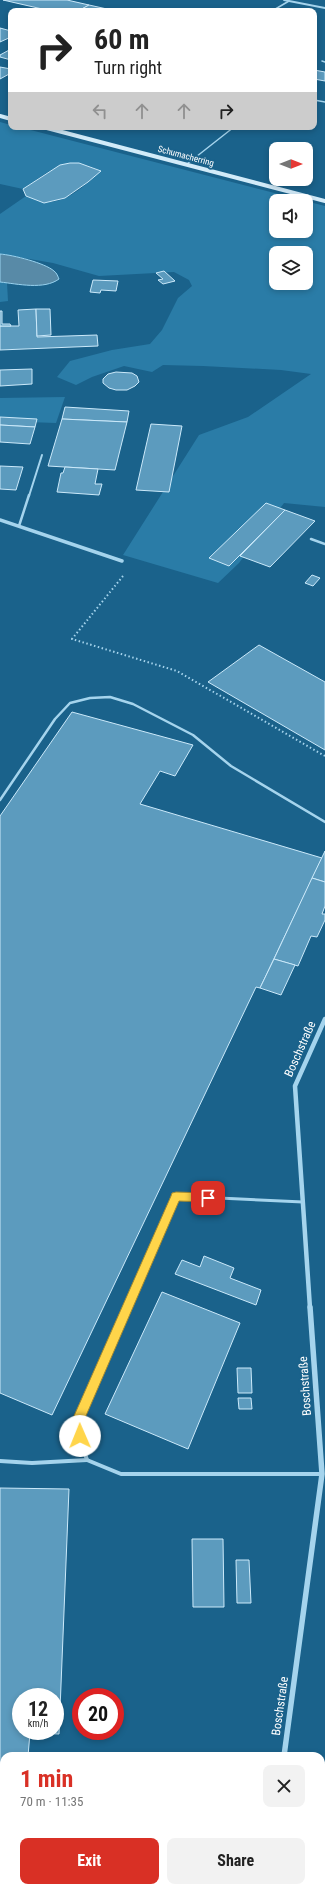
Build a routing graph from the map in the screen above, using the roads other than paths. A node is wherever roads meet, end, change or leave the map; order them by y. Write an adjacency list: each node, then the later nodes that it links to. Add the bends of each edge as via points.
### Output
1 (284, 0): 2 (street)
2 (289, 1): 3 (lane); 4 (street)
3 (277, 8)
4 (325, 8)
5 (322, 61): 6 (lane)
6 (325, 62)
7 (56, 130): 9 (main road, Schumacherring)
8 (230, 130): 9 (lane)
9 (187, 164): 10 (main road, Schumacherring)
10 (325, 201)
11 (42, 455): 13 (lane)
12 (0, 520): 13 (street)
13 (19, 526): 16 (street)
14 (311, 539): 15 (lane)
15 (325, 544)
16 (122, 561)
17 (0, 800): 18 (lane, via 55,719 70,703 110,697 133,704 193,735 231,766)
18 (325, 822)
19 (325, 1019): 20 (street, Boschstraße, via 295,1086)
20 (303, 1202): 21 (lane, via 176,1196 76,1425); 23 (street, Boschstraße)
21 (87, 1460): 22 (lane, via 32,1463); 23 (lane, via 121,1474)
22 (0, 1461)
23 (324, 1474): 24 (street, Boschstraße)
24 (285, 1752)

